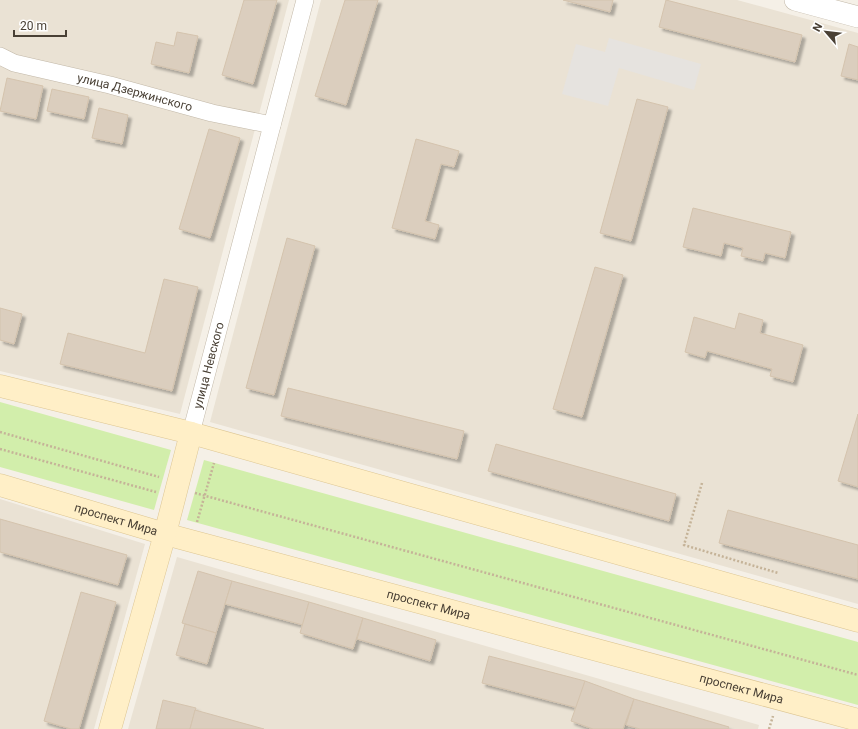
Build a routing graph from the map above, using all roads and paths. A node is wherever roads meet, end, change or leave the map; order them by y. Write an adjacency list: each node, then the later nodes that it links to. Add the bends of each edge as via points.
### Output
1 (305, 0): 5 (street, улица Невского)
2 (795, 0): 3 (street)
3 (858, 17)
4 (0, 56): 5 (street, улица Дзержинского, via 14,63 110,85 212,113)
5 (272, 125): 8 (street, улица Невского)
6 (0, 386): 8 (main road)
7 (0, 432): 11 (path)
8 (191, 433): 18 (main road, улица Невского); 20 (main road)
9 (0, 449): 14 (path)
10 (214, 463): 16 (path)
11 (163, 478)
12 (702, 483): 19 (path, via 684,546)
13 (0, 485): 18 (main road, проспект Мира)
14 (159, 493)
15 (195, 493): 16 (path)
16 (205, 496): 17 (path); 21 (path)
17 (197, 523)
18 (165, 534): 23 (main road, проспект Мира); 24 (main road, улица Невского)
19 (778, 573)
20 (858, 621)
21 (858, 675)
22 (773, 714): 25 (path)
23 (858, 720)
24 (110, 729)
25 (769, 729)

